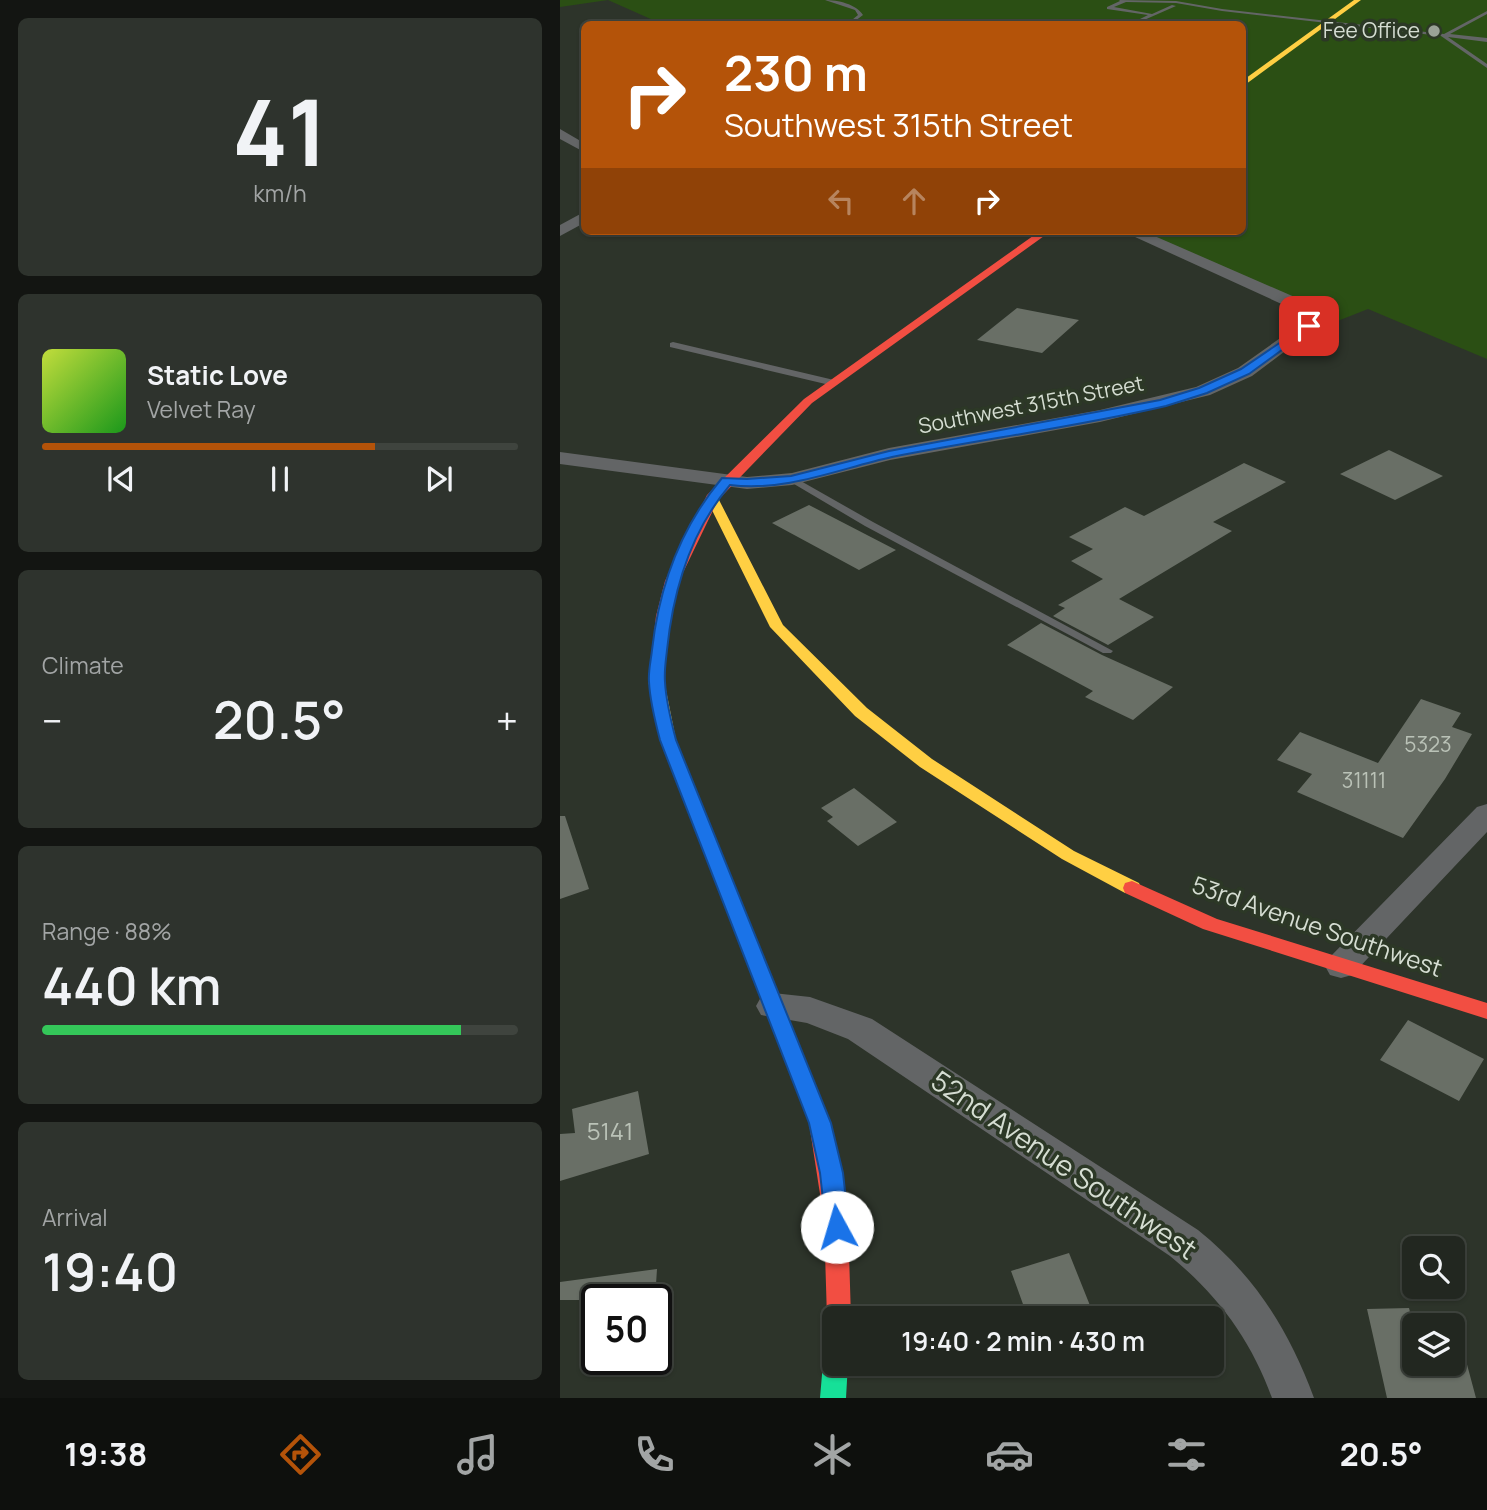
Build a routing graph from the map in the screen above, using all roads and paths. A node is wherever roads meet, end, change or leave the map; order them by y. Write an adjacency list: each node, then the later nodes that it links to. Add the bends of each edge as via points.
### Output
1 (827, 0): 10 (lane, via 857,9 861,15)
2 (1121, 0): 4 (lane)
3 (1357, 0): 12 (main road)
4 (1126, 1): 5 (lane); 9 (lane, via 1109,8)
5 (1151, 1): 6 (lane); 7 (lane)
6 (1174, 6): 7 (lane); 9 (lane)
7 (1222, 10): 12 (lane)
8 (1487, 12): 13 (lane)
9 (1150, 15): 11 (lane)
10 (853, 21)
11 (1138, 21)
12 (1326, 22): 13 (lane); 16 (main road)
13 (1443, 36): 14 (lane); 15 (lane)
14 (1487, 40)
15 (1487, 66)
16 (1246, 82)
17 (560, 133): 18 (street)
18 (581, 146)
19 (581, 219): 20 (street)
20 (560, 231)
21 (1040, 235): 24 (main road)
22 (1139, 235): 26 (street, Southwest 315th Street, via 1323,316 1245,372 1203,391 1112,414 889,454)
23 (673, 345): 24 (lane)
24 (835, 383): 27 (main road, via 808,401)
25 (560, 458): 27 (street)
26 (792, 480): 27 (street, Southwest 315th Street); 29 (lane)
27 (727, 481): 28 (main road)
28 (712, 498): 31 (main road, 53rd Avenue Southwest, via 777,628 861,712 926,763 1059,849 1124,884 1210,924); 32 (main road, via 672,581 656,680 668,740)
29 (1107, 651)
30 (1487, 814): 31 (street)
31 (1341, 966): 33 (main road, 53rd Avenue Southwest)
32 (773, 1006): 34 (main road, via 820,1123 831,1173); 37 (street, 52nd Avenue Southwest, via 810,1010 860,1029 1193,1249 1211,1263 1265,1330)
33 (1487, 1011)
34 (839, 1306)
35 (835, 1376): 36 (main road)
36 (833, 1398)
37 (1293, 1398)

